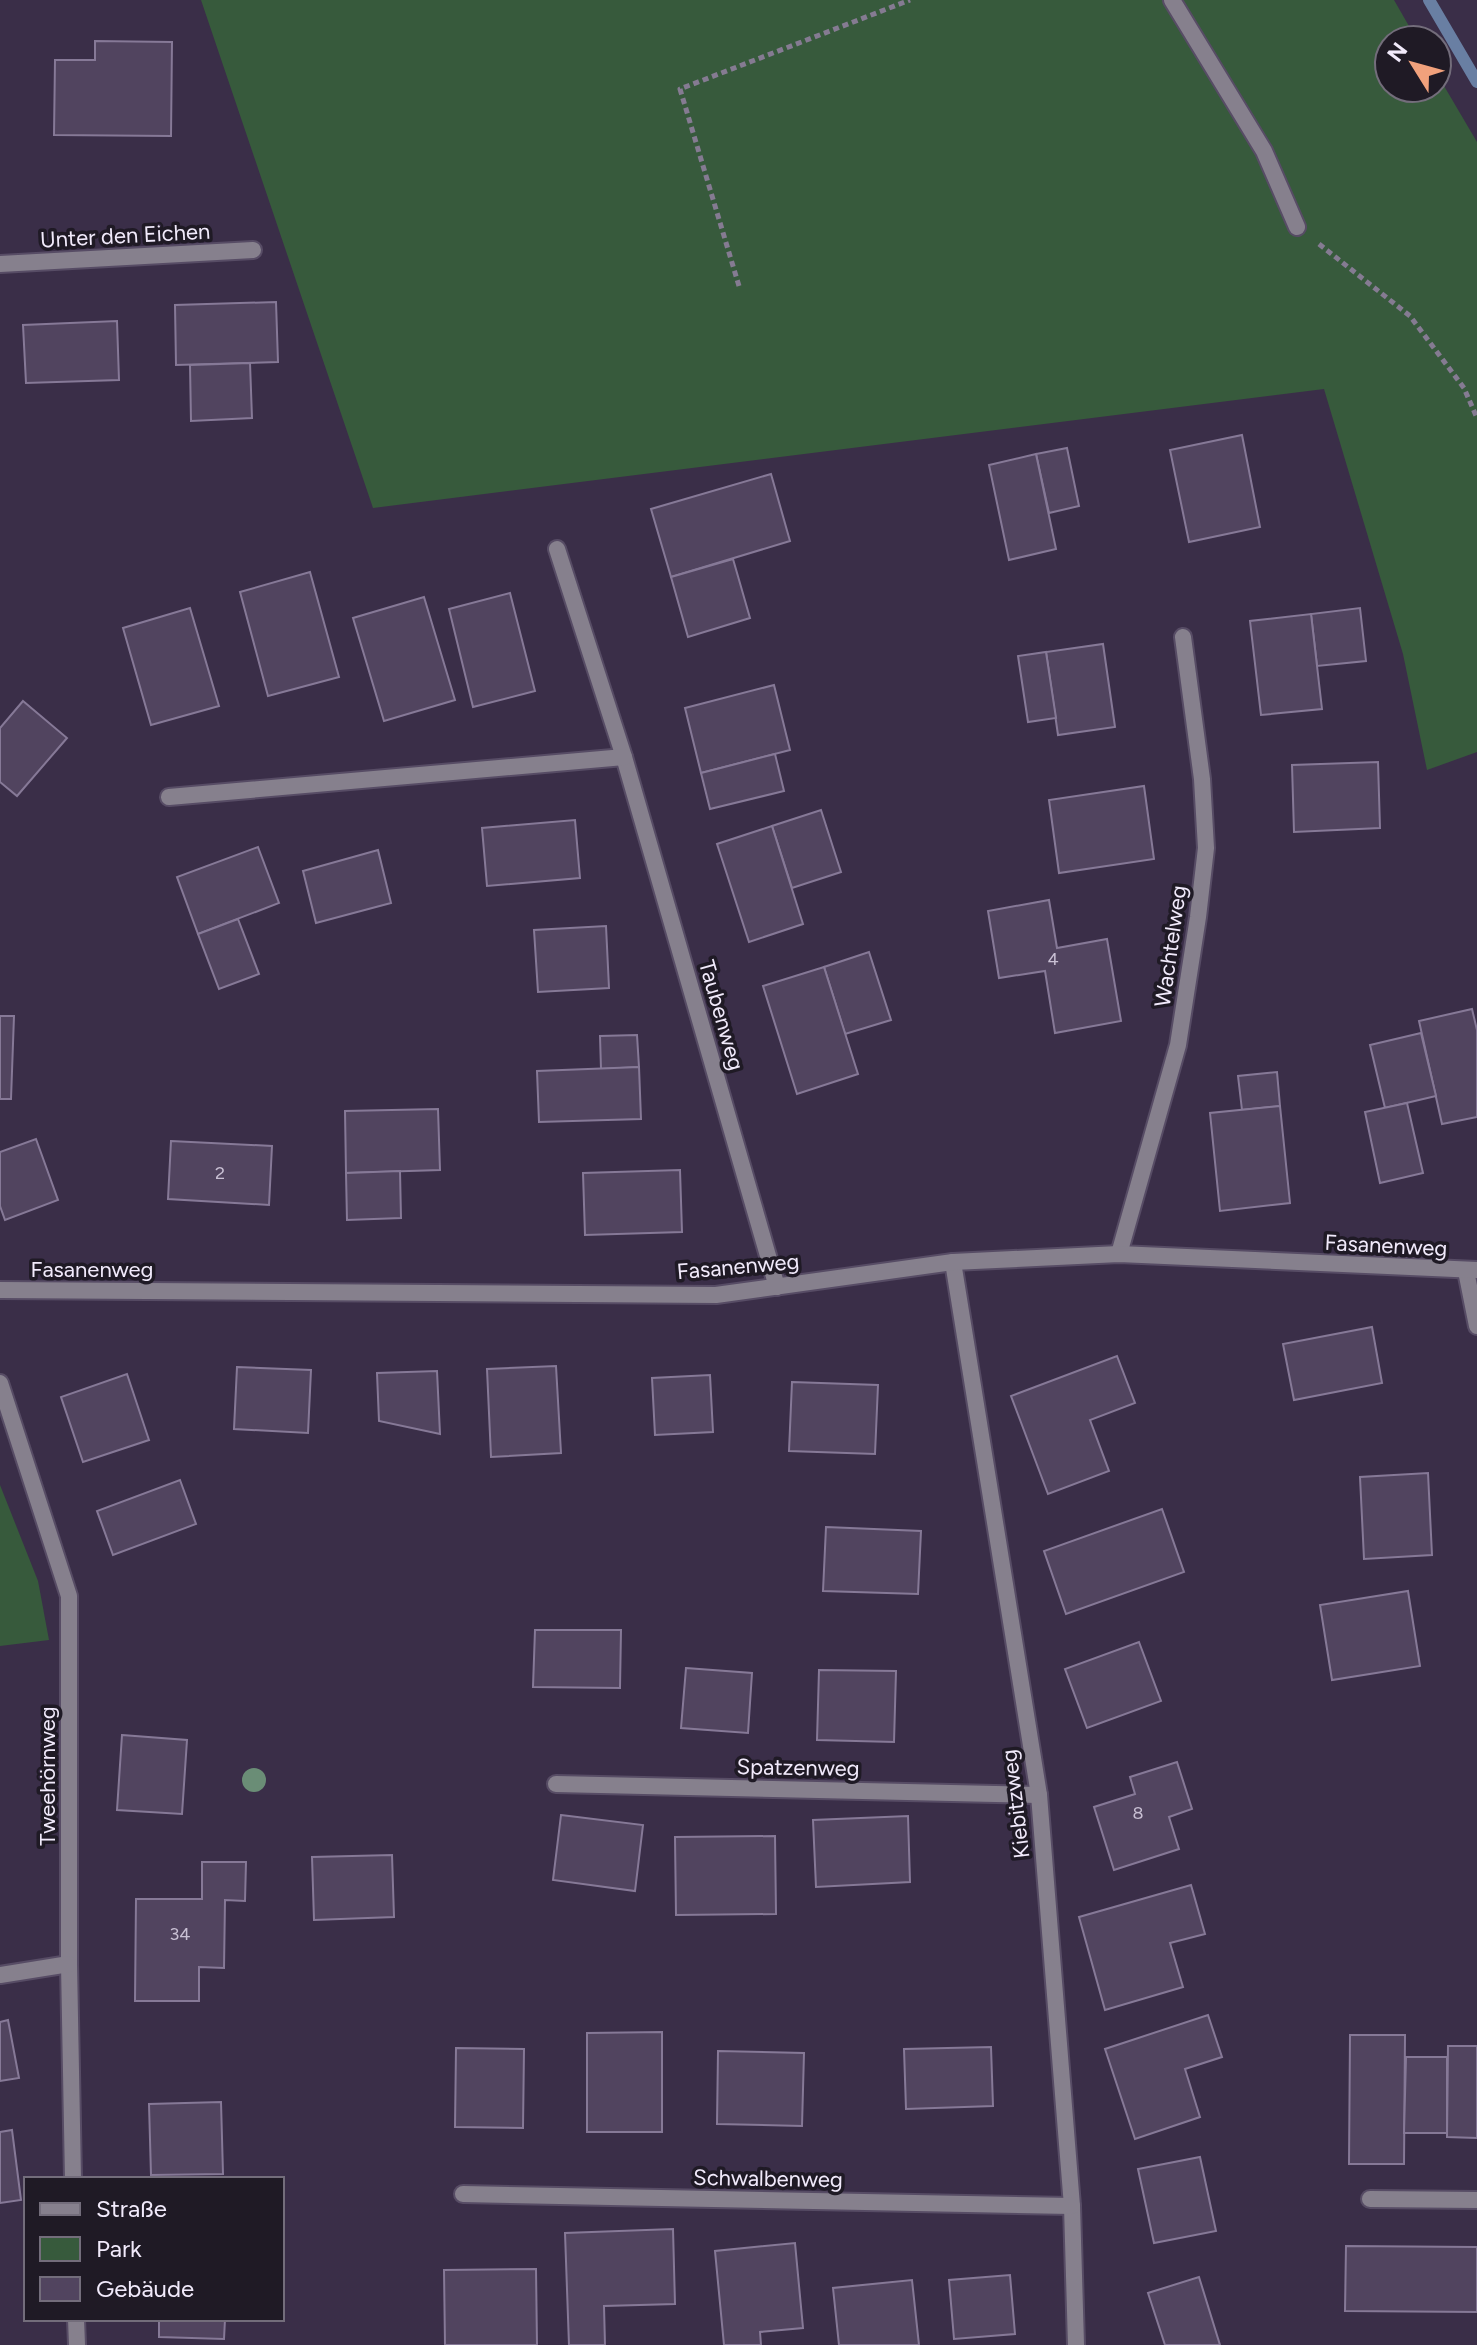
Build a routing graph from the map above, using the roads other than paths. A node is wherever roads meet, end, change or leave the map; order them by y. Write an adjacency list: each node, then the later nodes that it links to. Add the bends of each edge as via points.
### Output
1 (1172, 0): 2 (street, via 1264,151)
2 (1297, 227)
3 (253, 250): 4 (street, Unter den Eichen)
4 (0, 264)
5 (557, 549): 7 (street, Taubenweg)
6 (1183, 637): 9 (street, Wachtelweg, via 1206,848 1178,1045)
7 (624, 757): 8 (street); 12 (street, Taubenweg)
8 (169, 797)
9 (1119, 1254): 10 (street, Fasanenweg); 11 (street, Fasanenweg)
10 (953, 1262): 12 (street, Fasanenweg); 17 (street, Kiebitzweg)
11 (1471, 1270): 14 (street)
12 (777, 1287): 13 (street, Fasanenweg, via 716,1295)
13 (0, 1290)
14 (1477, 1326)
15 (1, 1390): 18 (street, Tweehörnweg, via 69,1596)
16 (556, 1784): 17 (street, Spatzenweg)
17 (1039, 1795): 24 (street, Kiebitzweg)
18 (69, 1964): 19 (street); 20 (street, Tweehörnweg)
19 (0, 1975)
20 (73, 2177)
21 (463, 2194): 24 (street, Schwalbenweg)
22 (1370, 2199): 23 (street)
23 (1477, 2200)
24 (1072, 2206): 27 (street, Kiebitzweg)
25 (76, 2321): 26 (street)
26 (77, 2345)
27 (1076, 2345)

